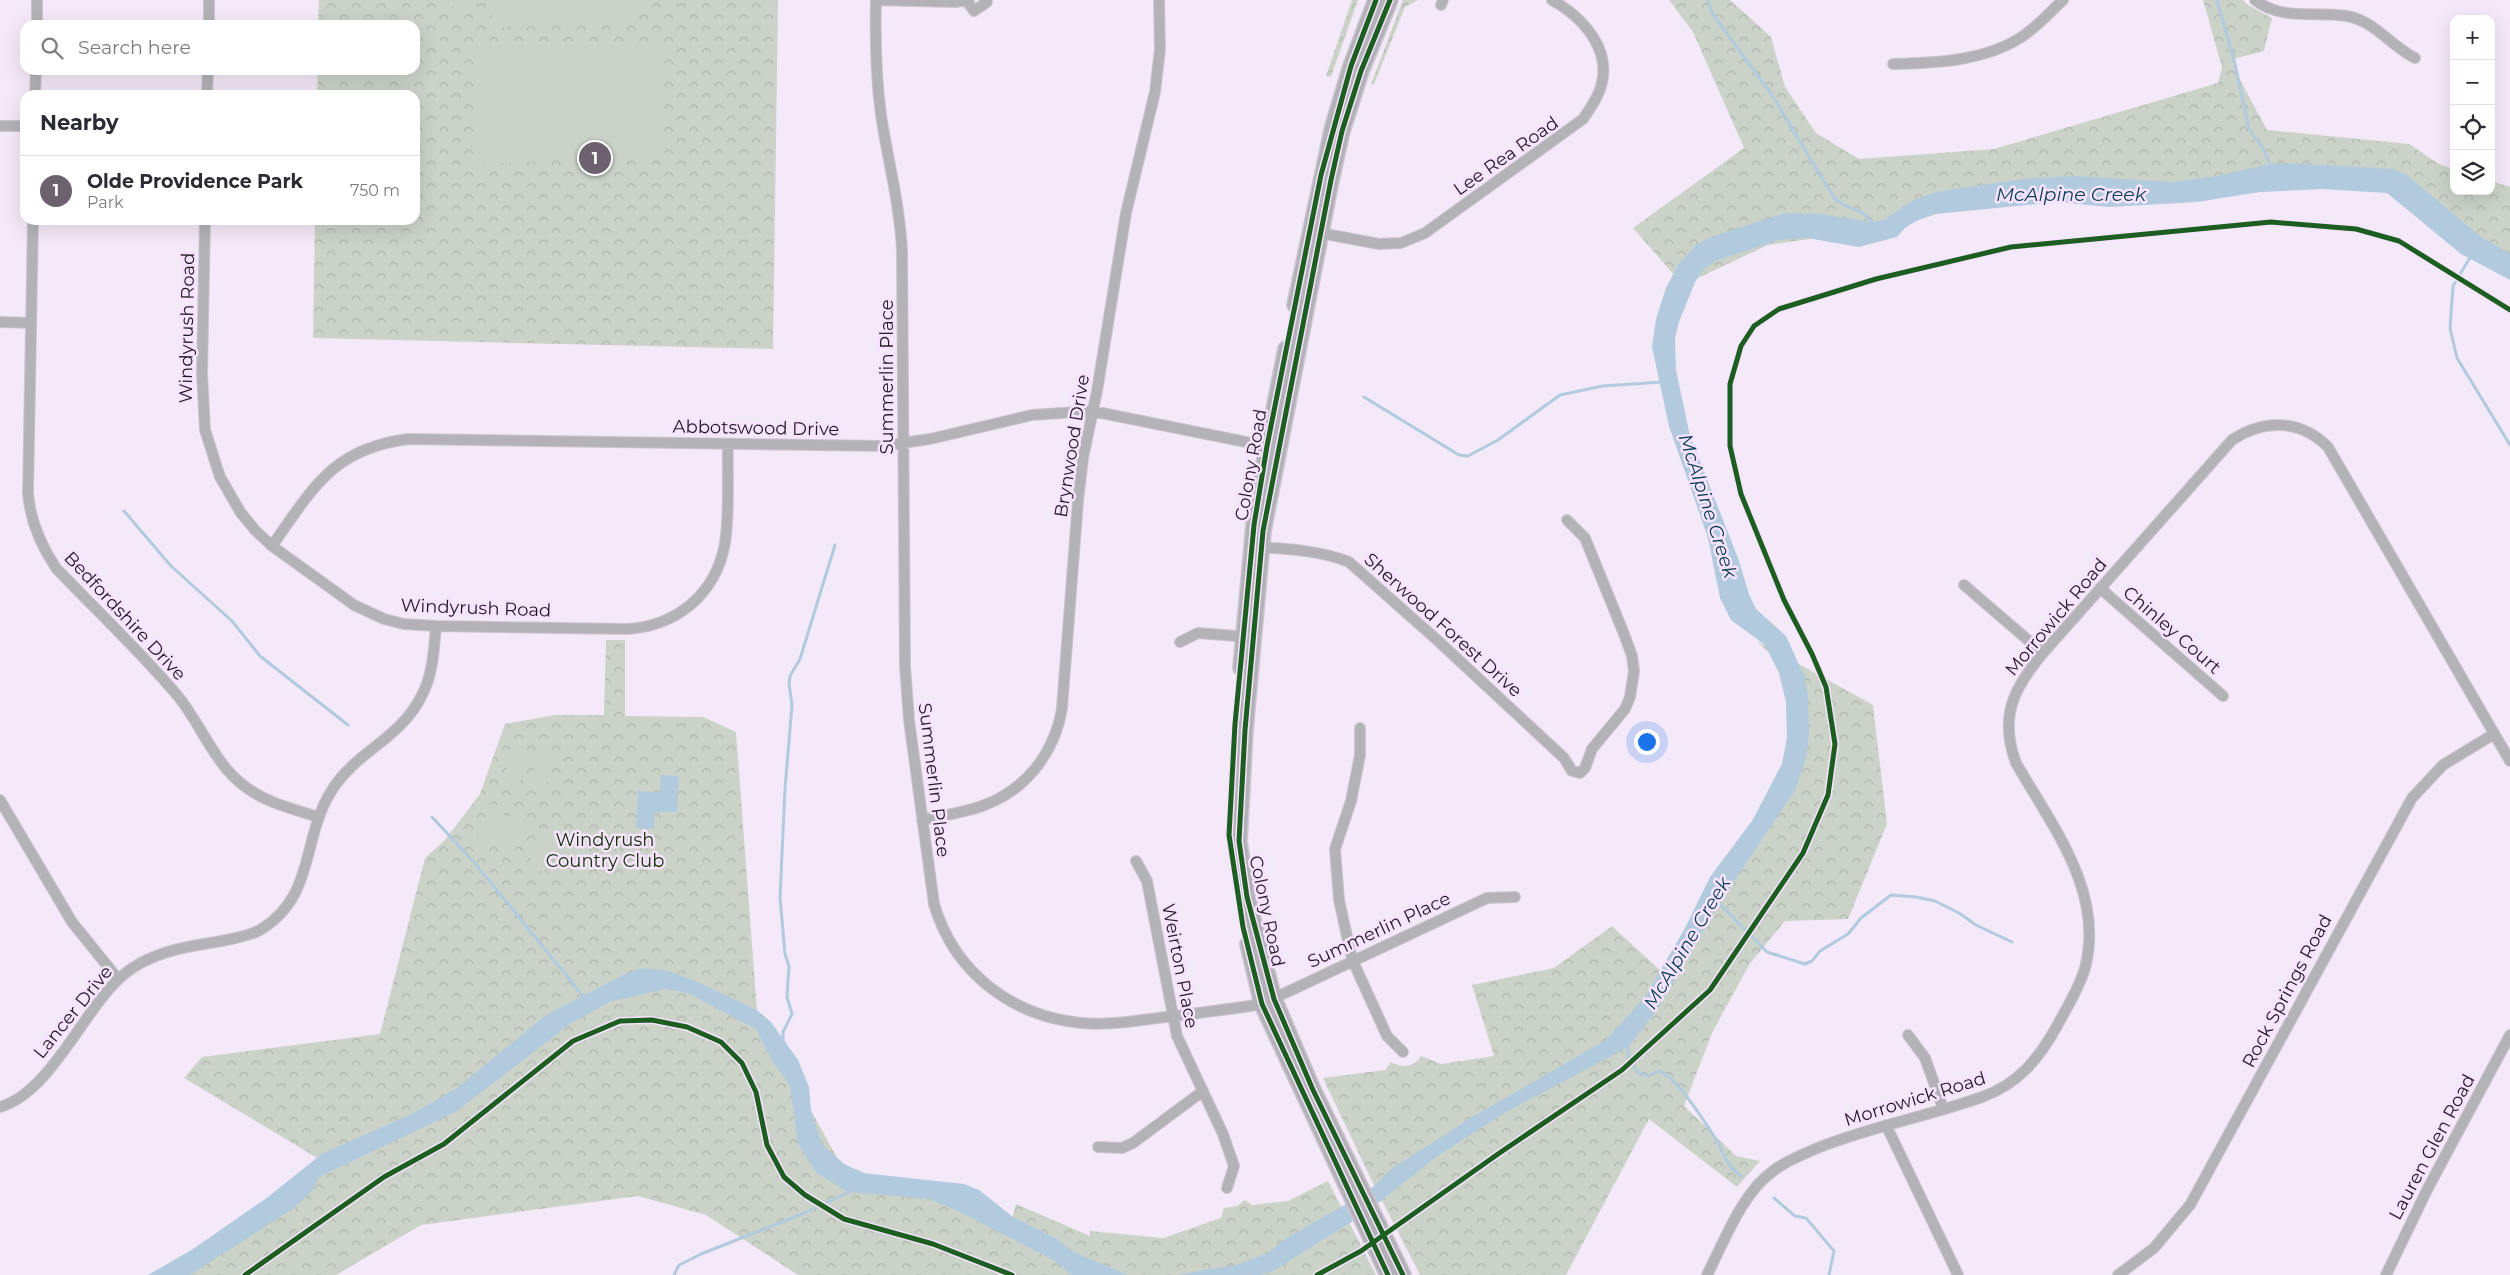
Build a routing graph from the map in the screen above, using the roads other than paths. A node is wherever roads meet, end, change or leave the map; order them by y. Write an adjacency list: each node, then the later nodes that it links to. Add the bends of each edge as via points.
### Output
1 (37, 0): 12 (street)
2 (209, 0): 13 (street)
3 (876, 0): 11 (street); 29 (street, Summerlin Place, via 876,68 880,106 901,232)
4 (985, 0): 11 (street, via 974,11)
5 (1159, 0): 28 (street, Brynwood Drive, via 1160,49 1155,92 1126,213)
6 (1376, 0): 14 (main road, Colony Road)
7 (1390, 0): 14 (main road, Colony Road)
8 (1552, 0): 25 (street, Lee Rea Road, via 1582,21 1598,46 1602,75 1600,91 1583,119 1425,233 1401,243 1379,244)
9 (2063, 0): 16 (street, via 2022,38 1989,53 1943,61)
10 (2256, 0): 15 (street, via 2287,14 2337,15 2356,19)
11 (968, 1)
12 (37, 20)
13 (208, 20)
14 (1371, 30): 25 (main road, Colony Road, via 1333,126)
15 (2415, 58)
16 (1893, 64)
17 (36, 75): 19 (street)
18 (208, 75): 20 (street)
19 (35, 90)
20 (207, 90)
21 (0, 126): 22 (street)
22 (20, 126)
23 (33, 225): 27 (street, Bedfordshire Drive)
24 (205, 225): 33 (street, Windyrush Road, via 202,373 205,430 214,464 229,495)
25 (1315, 232): 31 (main road, Colony Road)
26 (0, 322): 27 (street)
27 (31, 323): 46 (street, Bedfordshire Drive, via 28,492 33,525 46,552 56,568 177,695 234,778 255,793)
28 (1092, 411): 29 (street, Abbotswood Drive, via 1032,415); 31 (street, Abbotswood Drive); 47 (street, Brynwood Drive, via 1078,501 1062,708 1056,735 1038,767 1010,792 981,807)
29 (903, 443): 30 (street, Abbotswood Drive, via 881,446); 47 (street, Summerlin Place, via 905,666)
30 (728, 444): 33 (street, Abbotswood Drive, via 388,441 354,453 335,465 319,481); 37 (street, Windyrush Road, via 726,529 721,560 709,585 680,614 664,622 637,628)
31 (1273, 447): 34 (main road, Colony Road)
32 (1567, 520): 34 (street, Sherwood Forest Drive, via 1584,538 1624,634 1634,671 1625,709 1592,749 1580,774 1572,771 1564,758 1349,562 1329,556)
33 (272, 546): 37 (street, Windyrush Road, via 365,612 404,624)
34 (1258, 548): 38 (main road, Colony Road)
35 (1964, 585): 40 (street)
36 (2100, 588): 40 (street, Morrowick Road); 41 (street, Chinley Court); 43 (street, Morrowick Road, via 2232,440 2260,426 2280,424 2299,428 2321,440 2341,468)
37 (436, 626): 46 (street, Lancer Drive, via 431,668 413,712 387,739 347,770)
38 (1249, 637): 39 (street, via 1198,634); 52 (main road, Colony Road, via 1235,724 1229,835 1243,927)
39 (1180, 642)
40 (2043, 654): 59 (street, Morrowick Road, via 2018,686 2009,715 2008,732 2016,763 2082,884 2090,933 2084,969 2076,991 2045,1047 2028,1068 1996,1091)
41 (2223, 696)
42 (1360, 728): 50 (street, via 1360,755 1351,801 1335,849 1340,900)
43 (2494, 734): 44 (street, Morrowick Road); 68 (street, Rock Springs Road, via 2443,766 2412,798 2190,1205 2154,1248)
44 (2510, 761)
45 (0, 800): 51 (street, via 72,922)
46 (318, 817): 51 (street, Lancer Drive, via 298,891 290,904 271,922 238,938 158,955)
47 (922, 820): 53 (street, Summerlin Place, via 934,904 941,926 960,958 989,988 1025,1008 1081,1023 1135,1022)
48 (1136, 861): 53 (street, Weirton Place, via 1147,881 1166,990)
49 (1515, 897): 50 (street, Summerlin Place, via 1487,898)
50 (1352, 959): 52 (street, Summerlin Place); 56 (street, via 1387,1036)
51 (118, 979): 58 (street, Lancer Drive, via 40,1078 21,1097)
52 (1268, 1001): 53 (street, Summerlin Place); 62 (main road, Colony Road)
53 (1174, 1016): 57 (street, Weirton Place, via 1176,1036)
54 (1908, 1035): 59 (street, via 1925,1058)
55 (2510, 1035): 69 (street, Lauren Glen Road, via 2428,1188)
56 (1403, 1052)
57 (1203, 1091): 61 (street, via 1133,1143 1122,1148); 63 (street, Weirton Place, via 1234,1166)
58 (0, 1107)
59 (1943, 1108): 60 (street, Morrowick Road)
60 (1886, 1125): 66 (street, Morrowick Road, via 1818,1148 1772,1171 1747,1198); 67 (street)
61 (1098, 1148)
62 (1336, 1151): 64 (main road, Colony Road); 65 (main road, Colony Road)
63 (1227, 1188)
64 (1388, 1275)
65 (1402, 1275)
66 (1707, 1275)
67 (1958, 1275)
68 (2118, 1275)
69 (2386, 1275)

